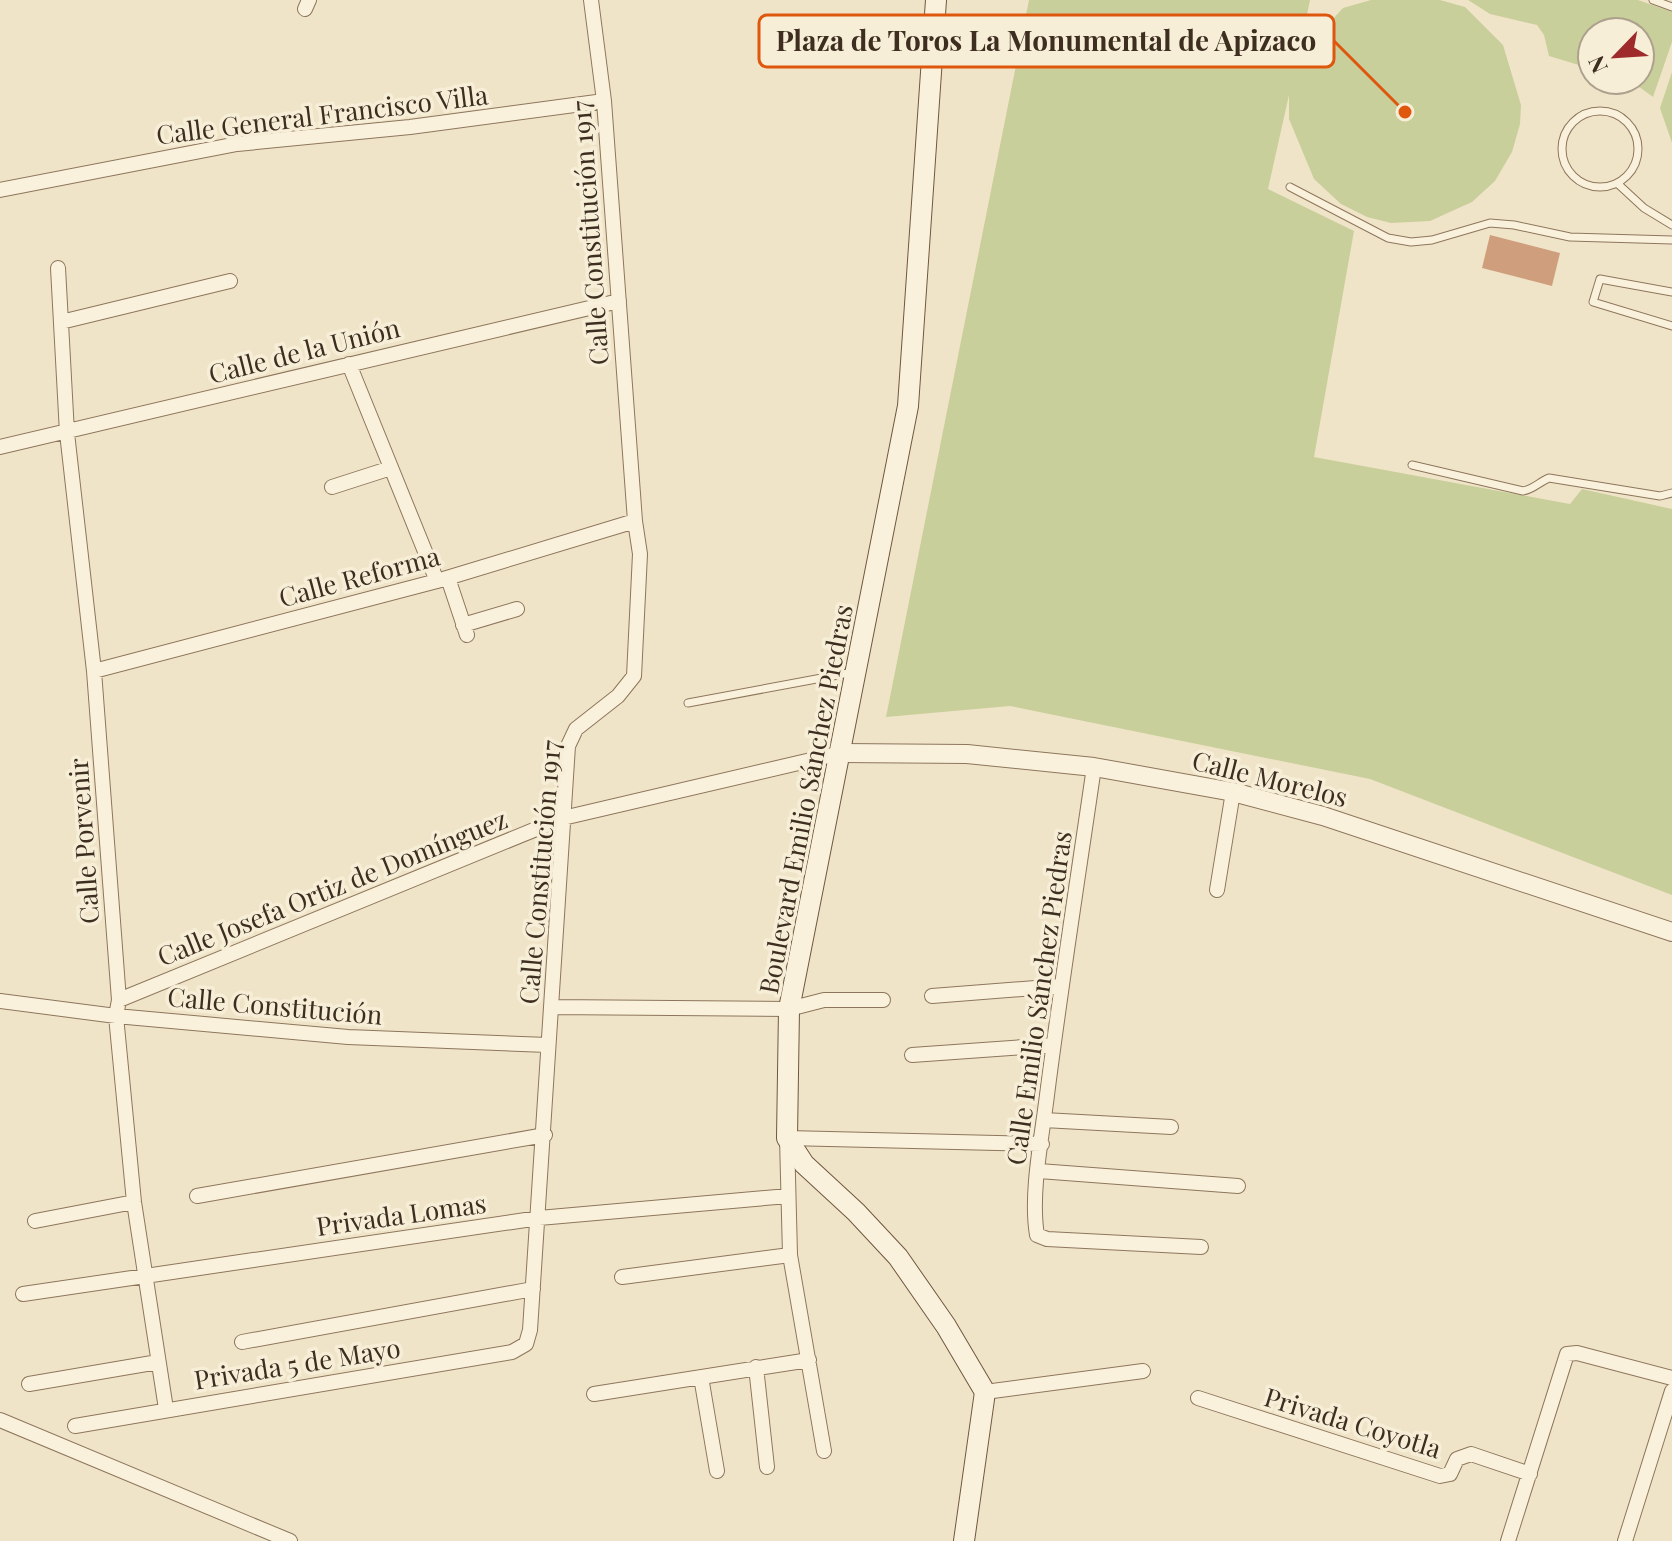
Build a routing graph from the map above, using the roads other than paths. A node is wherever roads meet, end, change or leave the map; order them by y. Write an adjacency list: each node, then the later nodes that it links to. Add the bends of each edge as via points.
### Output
1 (591, 0): 5 (street, Calle Constitución 1917)
2 (936, 0): 28 (main road, Boulevard Emilio Sánchez Piedras, via 908,406)
3 (1653, 0): 4 (lane)
4 (1672, 7)
5 (604, 101): 8 (street, Calle General Francisco Villa, via 237,144); 14 (street, Calle Constitución 1917)
6 (1618, 184): 6 (lane, via 1633,170 1639,150 1634,131 1621,116 1602,109 1582,114 1567,127 1561,147 1565,166 1579,182 1598,188); 9 (lane)
7 (1290, 187): 10 (lane, via 1388,238 1411,242 1490,223 1570,237)
8 (0, 190)
9 (1672, 225)
10 (1672, 240)
11 (58, 268): 15 (street, Calle Porvenir)
12 (230, 281): 15 (street)
13 (1672, 292): 16 (lane, via 1600,279 1593,302)
14 (619, 301): 17 (street, Calle de la Unión); 24 (street, Calle Constitución 1917)
15 (61, 322): 18 (street, Calle Porvenir)
16 (1672, 326)
17 (349, 364): 18 (street, Calle de la Unión); 21 (street)
18 (67, 433): 19 (street, Calle de la Unión); 27 (street, Calle Porvenir)
19 (0, 447)
20 (1412, 465): 23 (lane, via 1523,491 1549,478 1660,496)
21 (391, 468): 22 (street); 25 (street)
22 (332, 487)
23 (1672, 493)
24 (635, 521): 25 (street, Calle Reforma); 33 (street, Calle Constitución 1917, via 640,554 634,676 576,729 568,746)
25 (442, 579): 26 (street, via 465,630); 27 (street, Calle Reforma)
26 (517, 609)
27 (94, 671): 41 (street, Calle Porvenir)
28 (857, 671): 29 (lane); 30 (main road, Boulevard Emilio Sánchez Piedras)
29 (688, 703)
30 (841, 753): 31 (street, Calle Morelos, via 967,754); 33 (street, Calle Josefa Ortiz de Domínguez); 42 (main road, Boulevard Emilio Sánchez Piedras)
31 (1094, 767): 32 (street, Calle Morelos); 36 (street, Calle Emilio Sánchez Piedras)
32 (1233, 792): 34 (street); 35 (street, Calle Morelos, via 1351,825)
33 (563, 818): 40 (street, Calle Constitución 1917); 41 (street, Calle Josefa Ortiz de Domínguez)
34 (1217, 890)
35 (1672, 932)
36 (1061, 986): 37 (street); 44 (street, Calle Emilio Sánchez Piedras)
37 (932, 996)
38 (883, 1000): 42 (street, via 824,1000)
39 (0, 1001): 41 (street, Calle Constitución)
40 (551, 1007): 42 (street); 43 (street, Calle Constitución 1917)
41 (118, 1008): 43 (street, Calle Constitución, via 348,1037); 55 (street, Calle Porvenir)
42 (789, 1009): 49 (main road, Boulevard Emilio Sánchez Piedras)
43 (548, 1045): 48 (street, Calle Constitución 1917)
44 (1053, 1045): 45 (street); 46 (street, Calle Emilio Sánchez Piedras)
45 (912, 1055)
46 (1044, 1120): 47 (street); 50 (street, Calle Emilio Sánchez Piedras)
47 (1171, 1127)
48 (545, 1135): 53 (street); 56 (street, Calle Constitución 1917)
49 (787, 1138): 50 (street); 54 (street); 74 (main road, via 804,1164 898,1257)
50 (1042, 1144): 51 (street, Calle Emilio Sánchez Piedras)
51 (1039, 1171): 52 (street); 58 (street, Calle Emilio Sánchez Piedras, via 1037,1235)
52 (1238, 1186)
53 (197, 1196)
54 (788, 1196): 56 (street, Privada Lomas); 59 (street)
55 (134, 1202): 57 (street); 60 (street, Calle Porvenir)
56 (539, 1218): 60 (street, Privada Lomas); 62 (street, Calle Constitución 1917)
57 (35, 1221)
58 (1201, 1247)
59 (790, 1255): 61 (street); 66 (street)
60 (144, 1277): 63 (street, Privada Lomas); 67 (street, Calle Porvenir)
61 (622, 1277)
62 (533, 1289): 64 (street); 65 (street, Calle Constitución 1917)
63 (23, 1294)
64 (242, 1342)
65 (526, 1344): 77 (street, Privada 5 de Mayo, via 512,1352)
66 (809, 1360): 68 (street); 80 (street)
67 (158, 1362): 72 (street); 77 (street, Calle Porvenir)
68 (756, 1367): 70 (street); 81 (street)
69 (1143, 1371): 74 (street)
70 (701, 1377): 75 (street); 82 (street)
71 (1672, 1378): 83 (street, via 1567,1354)
72 (29, 1384)
73 (1672, 1391): 87 (street)
74 (985, 1392): 85 (main road)
75 (594, 1394)
76 (1198, 1398): 83 (street, Privada Coyotla, via 1440,1476 1450,1474 1463,1454)
77 (166, 1409): 79 (street, Privada 5 de Mayo)
78 (0, 1420): 84 (street)
79 (75, 1426)
80 (824, 1451)
81 (767, 1467)
82 (717, 1471)
83 (1530, 1474): 86 (street)
84 (290, 1541)
85 (964, 1541)
86 (1508, 1541)
87 (1625, 1541)

